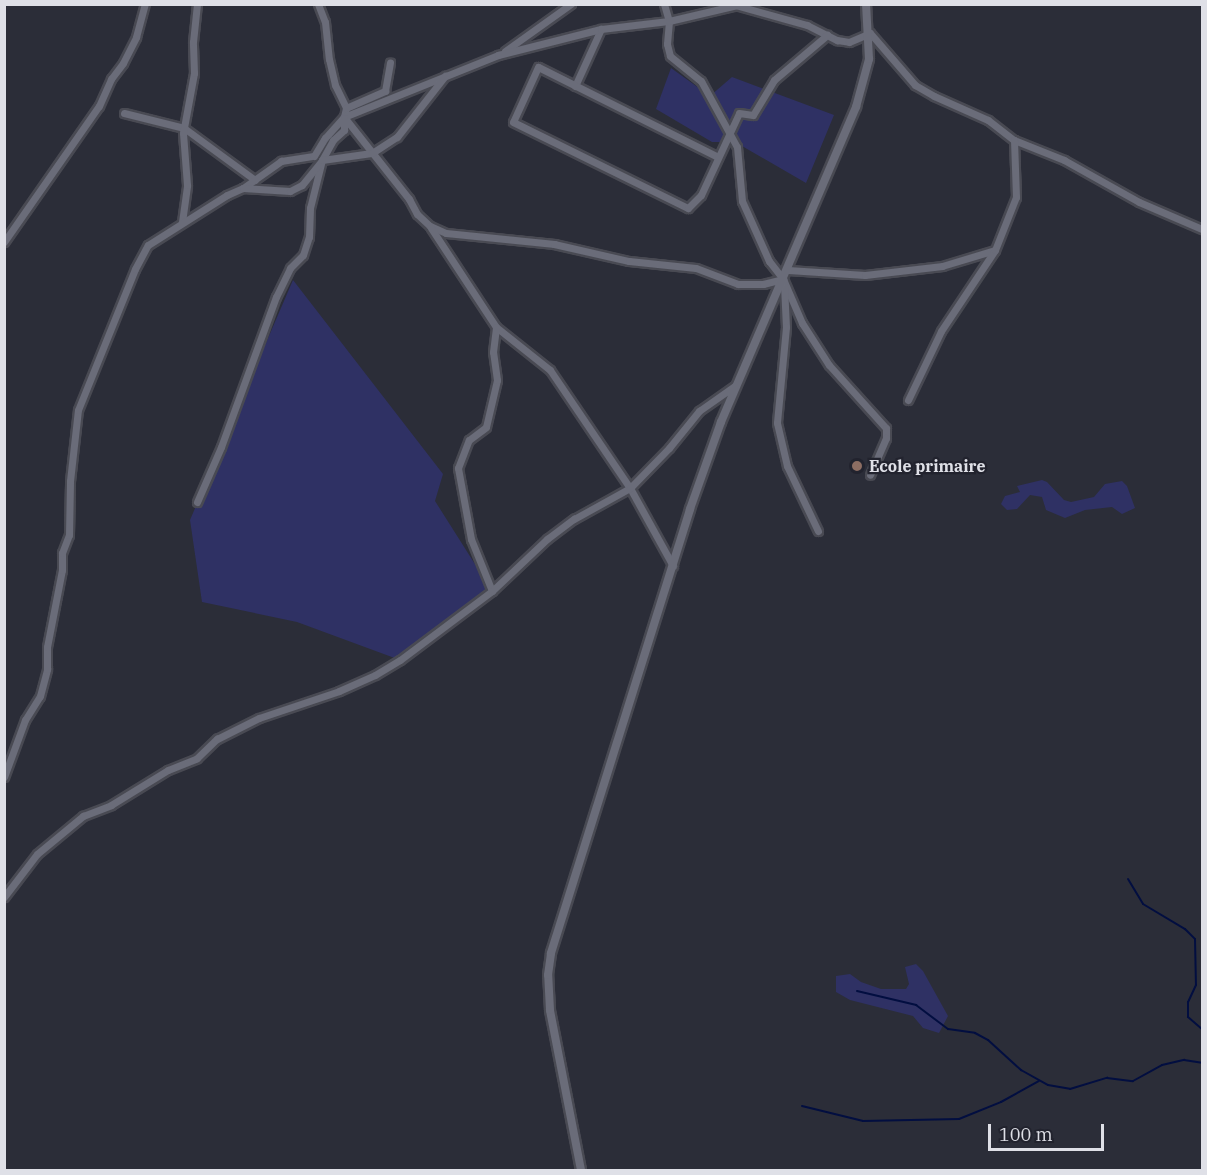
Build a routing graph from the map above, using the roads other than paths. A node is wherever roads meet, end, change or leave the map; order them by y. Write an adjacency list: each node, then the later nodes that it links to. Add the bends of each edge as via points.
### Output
1 (145, 4): 31 (street, via 136,37 99,106)
2 (197, 4): 20 (street, via 194,73)
3 (318, 4): 17 (street, via 325,22 335,85)
4 (571, 4): 13 (street)
5 (664, 4): 9 (street)
6 (733, 4): 8 (street)
7 (866, 4): 11 (street)
8 (737, 5): 9 (street); 12 (street, via 807,25)
9 (669, 21): 10 (street); 21 (street, via 670,56 701,81)
10 (602, 29): 13 (street); 16 (street)
11 (870, 33): 12 (street, via 849,42); 22 (street, via 915,85 988,120); 33 (street, via 869,59 856,107)
12 (827, 35): 21 (street, via 774,80 753,115 739,113)
13 (498, 55): 15 (street)
14 (390, 62): 17 (street, via 385,91)
15 (445, 76): 19 (street); 23 (street, via 397,137)
16 (575, 86): 24 (street); 24 (street, via 538,67 513,122 688,208 701,195)
17 (346, 108): 19 (street)
18 (124, 113): 20 (street)
19 (344, 117): 23 (street); 25 (street, via 344,130); 26 (street, via 314,156 280,161)
20 (184, 128): 26 (street); 28 (street, via 187,195)
21 (731, 135): 24 (street); 34 (street, via 737,147 742,201 769,261)
22 (1014, 140): 30 (street, via 1064,160 1138,202); 32 (street, via 1016,197)
23 (372, 153): 25 (street); 29 (street)
24 (718, 157)
25 (322, 160): 27 (street, via 302,185 291,191); 40 (street, via 303,255 290,268 276,297)
26 (255, 180): 27 (street)
27 (243, 188): 28 (street)
28 (182, 222): 44 (street, via 148,245 78,410 69,481 69,535 62,553 47,669 40,696 24,720)
29 (430, 226): 34 (street, via 446,233 554,244 629,261 696,268 738,284); 35 (street)
30 (1203, 229)
31 (4, 242)
32 (994, 250): 33 (street, via 942,266 865,275); 37 (street, via 941,331)
33 (788, 270): 34 (street)
34 (783, 279): 36 (street); 38 (street, via 802,323 829,365 886,428 886,438); 41 (street, via 786,327 777,423 787,466)
35 (496, 327): 39 (street, via 550,370); 43 (street, via 493,352 497,380 486,427 469,440 458,468 471,539)
36 (736, 385): 39 (street, via 699,411); 42 (street)
37 (908, 400)
38 (870, 475)
39 (630, 488): 42 (street); 43 (street, via 600,502 547,539)
40 (197, 502)
41 (818, 531)
42 (673, 566): 46 (street, via 550,955 550,1010)
43 (492, 591): 45 (street, via 375,675 259,718 217,739 197,758 83,816 37,854)
44 (4, 777)
45 (4, 897)
46 (581, 1170)

